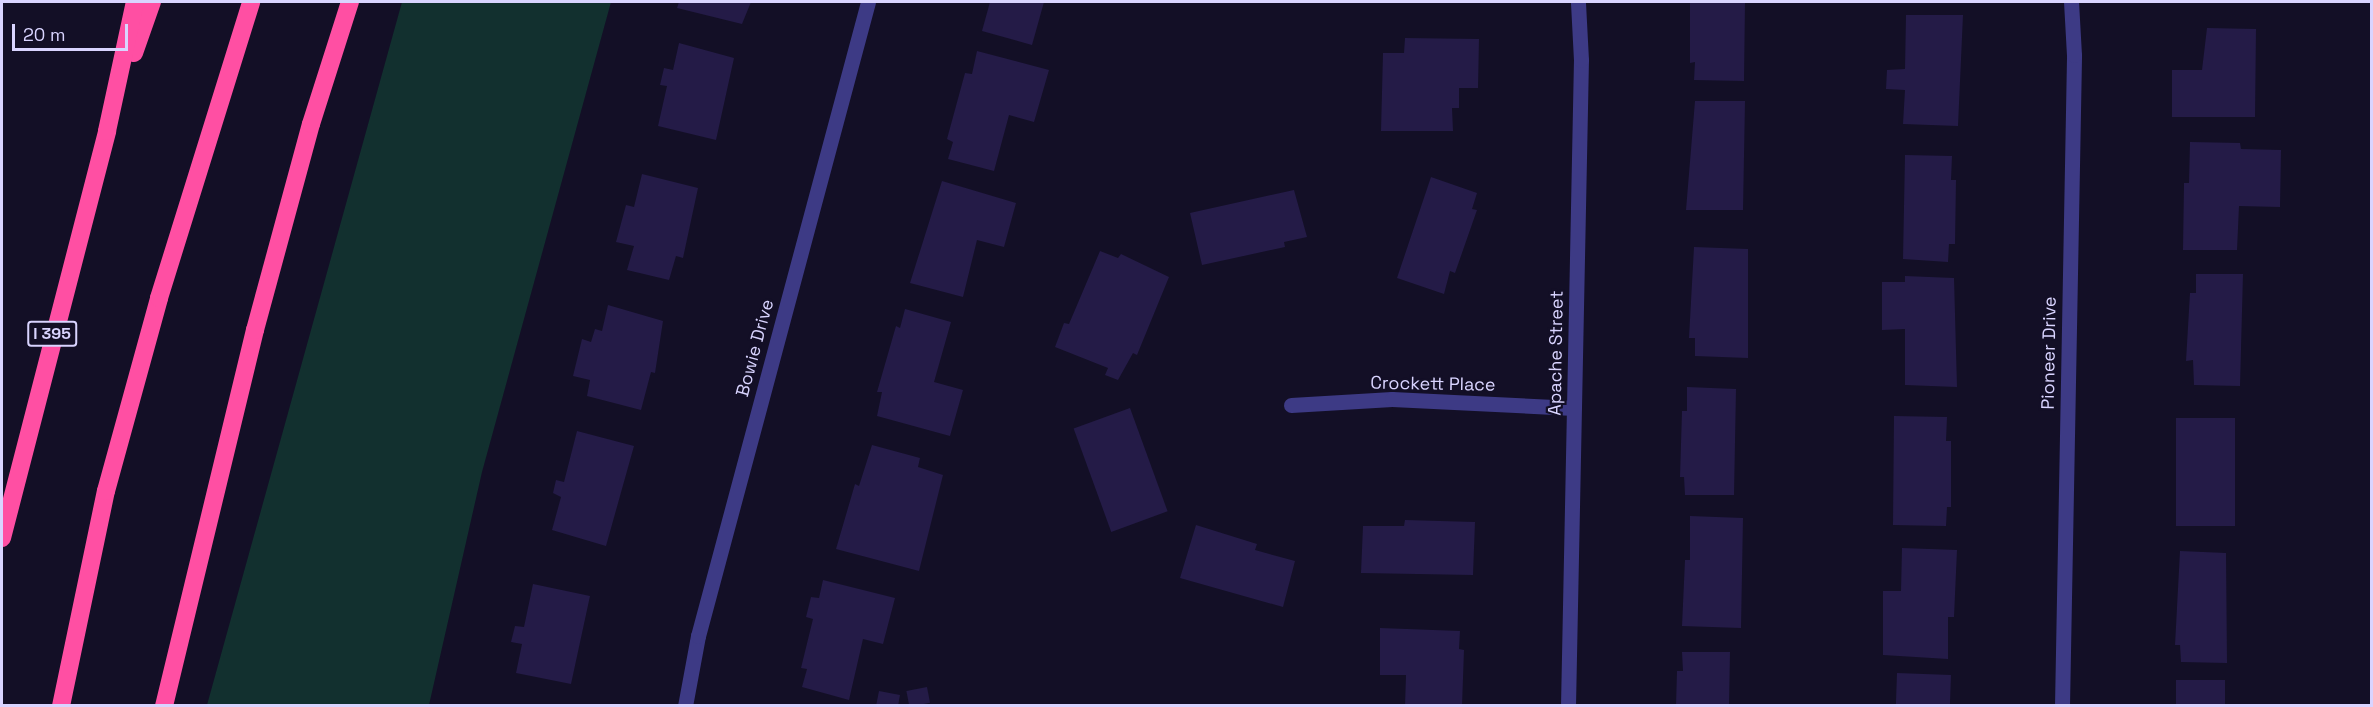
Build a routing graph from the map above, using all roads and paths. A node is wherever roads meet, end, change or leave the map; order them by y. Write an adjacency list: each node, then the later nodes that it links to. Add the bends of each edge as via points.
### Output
1 (135, 2): 8 (highway, I 395)
2 (152, 2): 8 (highway)
3 (251, 2): 12 (highway, via 159,297 109,479)
4 (350, 2): 13 (highway, via 311,124 258,318)
5 (868, 2): 14 (street, Bowie Drive, via 700,630)
6 (1578, 2): 10 (street, Apache Street, via 1581,60)
7 (2071, 2): 16 (street, Pioneer Drive, via 2074,55)
8 (107, 131): 11 (highway, I 395)
9 (1291, 405): 10 (street, Crockett Place, via 1392,399)
10 (1574, 408): 15 (street, Apache Street)
11 (2, 538)
12 (61, 705)
13 (164, 705)
14 (685, 705)
15 (1568, 705)
16 (2062, 705)

